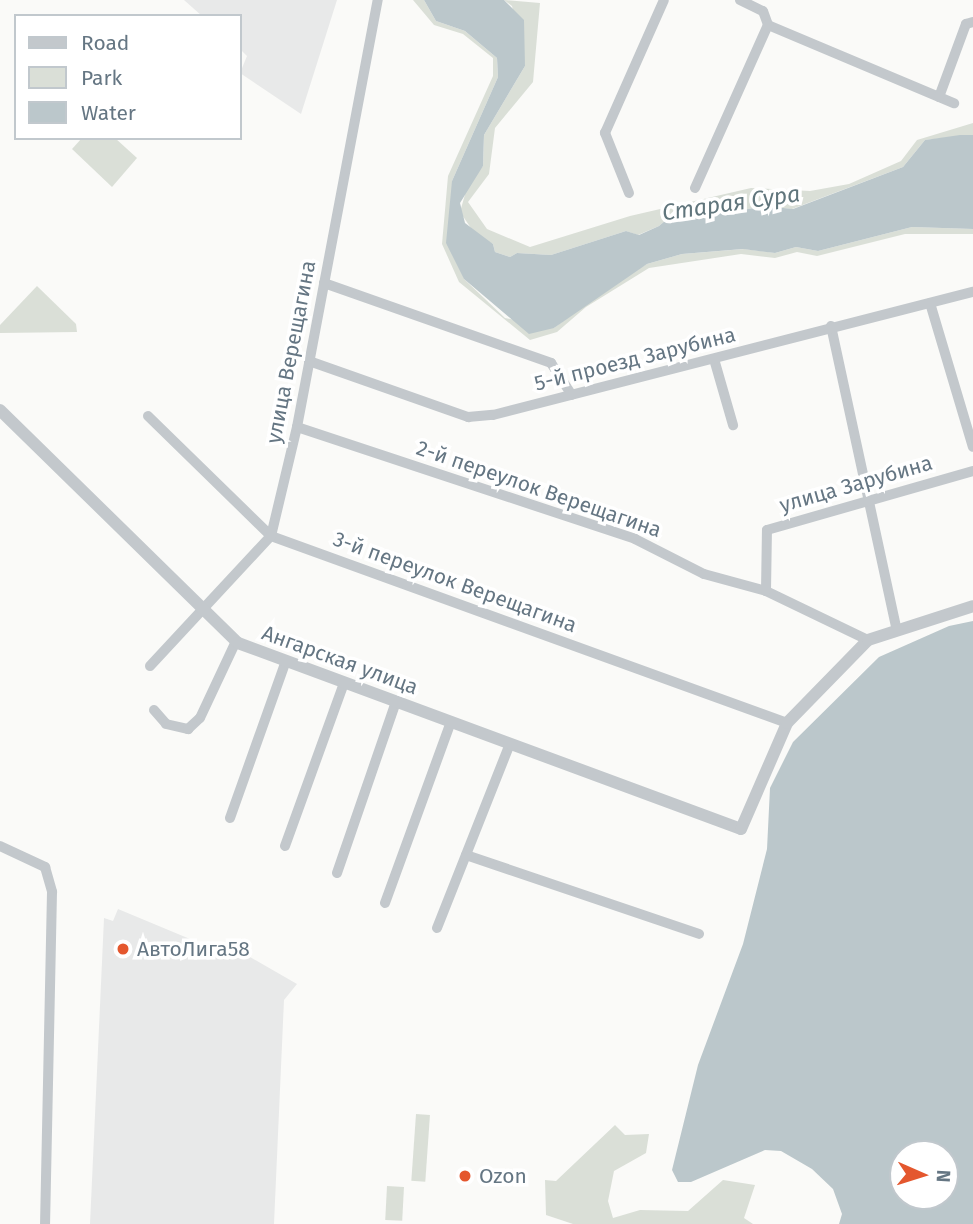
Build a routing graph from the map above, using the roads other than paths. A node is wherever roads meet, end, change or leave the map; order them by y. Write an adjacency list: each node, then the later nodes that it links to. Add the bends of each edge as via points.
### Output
1 (378, 0): 12 (street, улица Верещагина)
2 (664, 0): 11 (street, via 605,133)
3 (740, 0): 5 (street)
4 (769, 0): 5 (street)
5 (763, 11): 7 (street)
6 (970, 23): 8 (street)
7 (768, 26): 8 (street); 10 (street)
8 (939, 97): 9 (street)
9 (954, 103)
10 (695, 188)
11 (629, 193)
12 (324, 283): 17 (street, улица Верещагина); 18 (street, via 551,363)
13 (973, 292): 14 (street, 5-й проезд Зарубина)
14 (930, 303): 15 (street, 5-й проезд Зарубина); 23 (street)
15 (831, 326): 16 (street, 5-й проезд Зарубина); 25 (street)
16 (714, 359): 18 (street, 5-й проезд Зарубина); 21 (street)
17 (309, 361): 18 (street, 5-й проезд Зарубина, via 468,417); 22 (street, улица Верещагина)
18 (572, 395)
19 (0, 410): 29 (street, Ангарская улица)
20 (148, 416): 26 (street, 3-й переулок Верещагина)
21 (733, 425)
22 (298, 426): 26 (street, улица Верещагина); 27 (street, 2-й переулок Верещагина, via 635,539 704,574)
23 (973, 447)
24 (973, 471): 25 (street, улица Зарубина)
25 (869, 499): 27 (street, улица Зарубина, via 767,530); 30 (street)
26 (271, 536): 29 (street, улица Верещагина); 39 (street, 3-й переулок Верещагина)
27 (766, 591): 31 (street, 2-й переулок Верещагина)
28 (973, 606): 30 (street)
29 (207, 608): 32 (street, Ангарская улица); 34 (street, улица Верещагина)
30 (897, 631): 31 (street)
31 (867, 640): 39 (street)
32 (236, 641): 33 (street, Ангарская улица); 37 (street, via 200,718 188,729 166,724)
33 (286, 661): 35 (street, Ангарская улица); 41 (street)
34 (150, 666)
35 (344, 682): 36 (street, Ангарская улица); 43 (street)
36 (396, 702): 38 (street, Ангарская улица); 45 (street)
37 (154, 710)
38 (451, 722): 40 (street, Ангарская улица); 46 (street)
39 (788, 723): 40 (street, Ангарская улица, via 741,829)
40 (510, 744): 44 (street)
41 (230, 818)
42 (0, 846): 49 (street, via 45,867 52,892)
43 (285, 846)
44 (466, 855): 47 (street); 48 (street)
45 (337, 873)
46 (385, 903)
47 (437, 928)
48 (699, 934)
49 (45, 1224)

